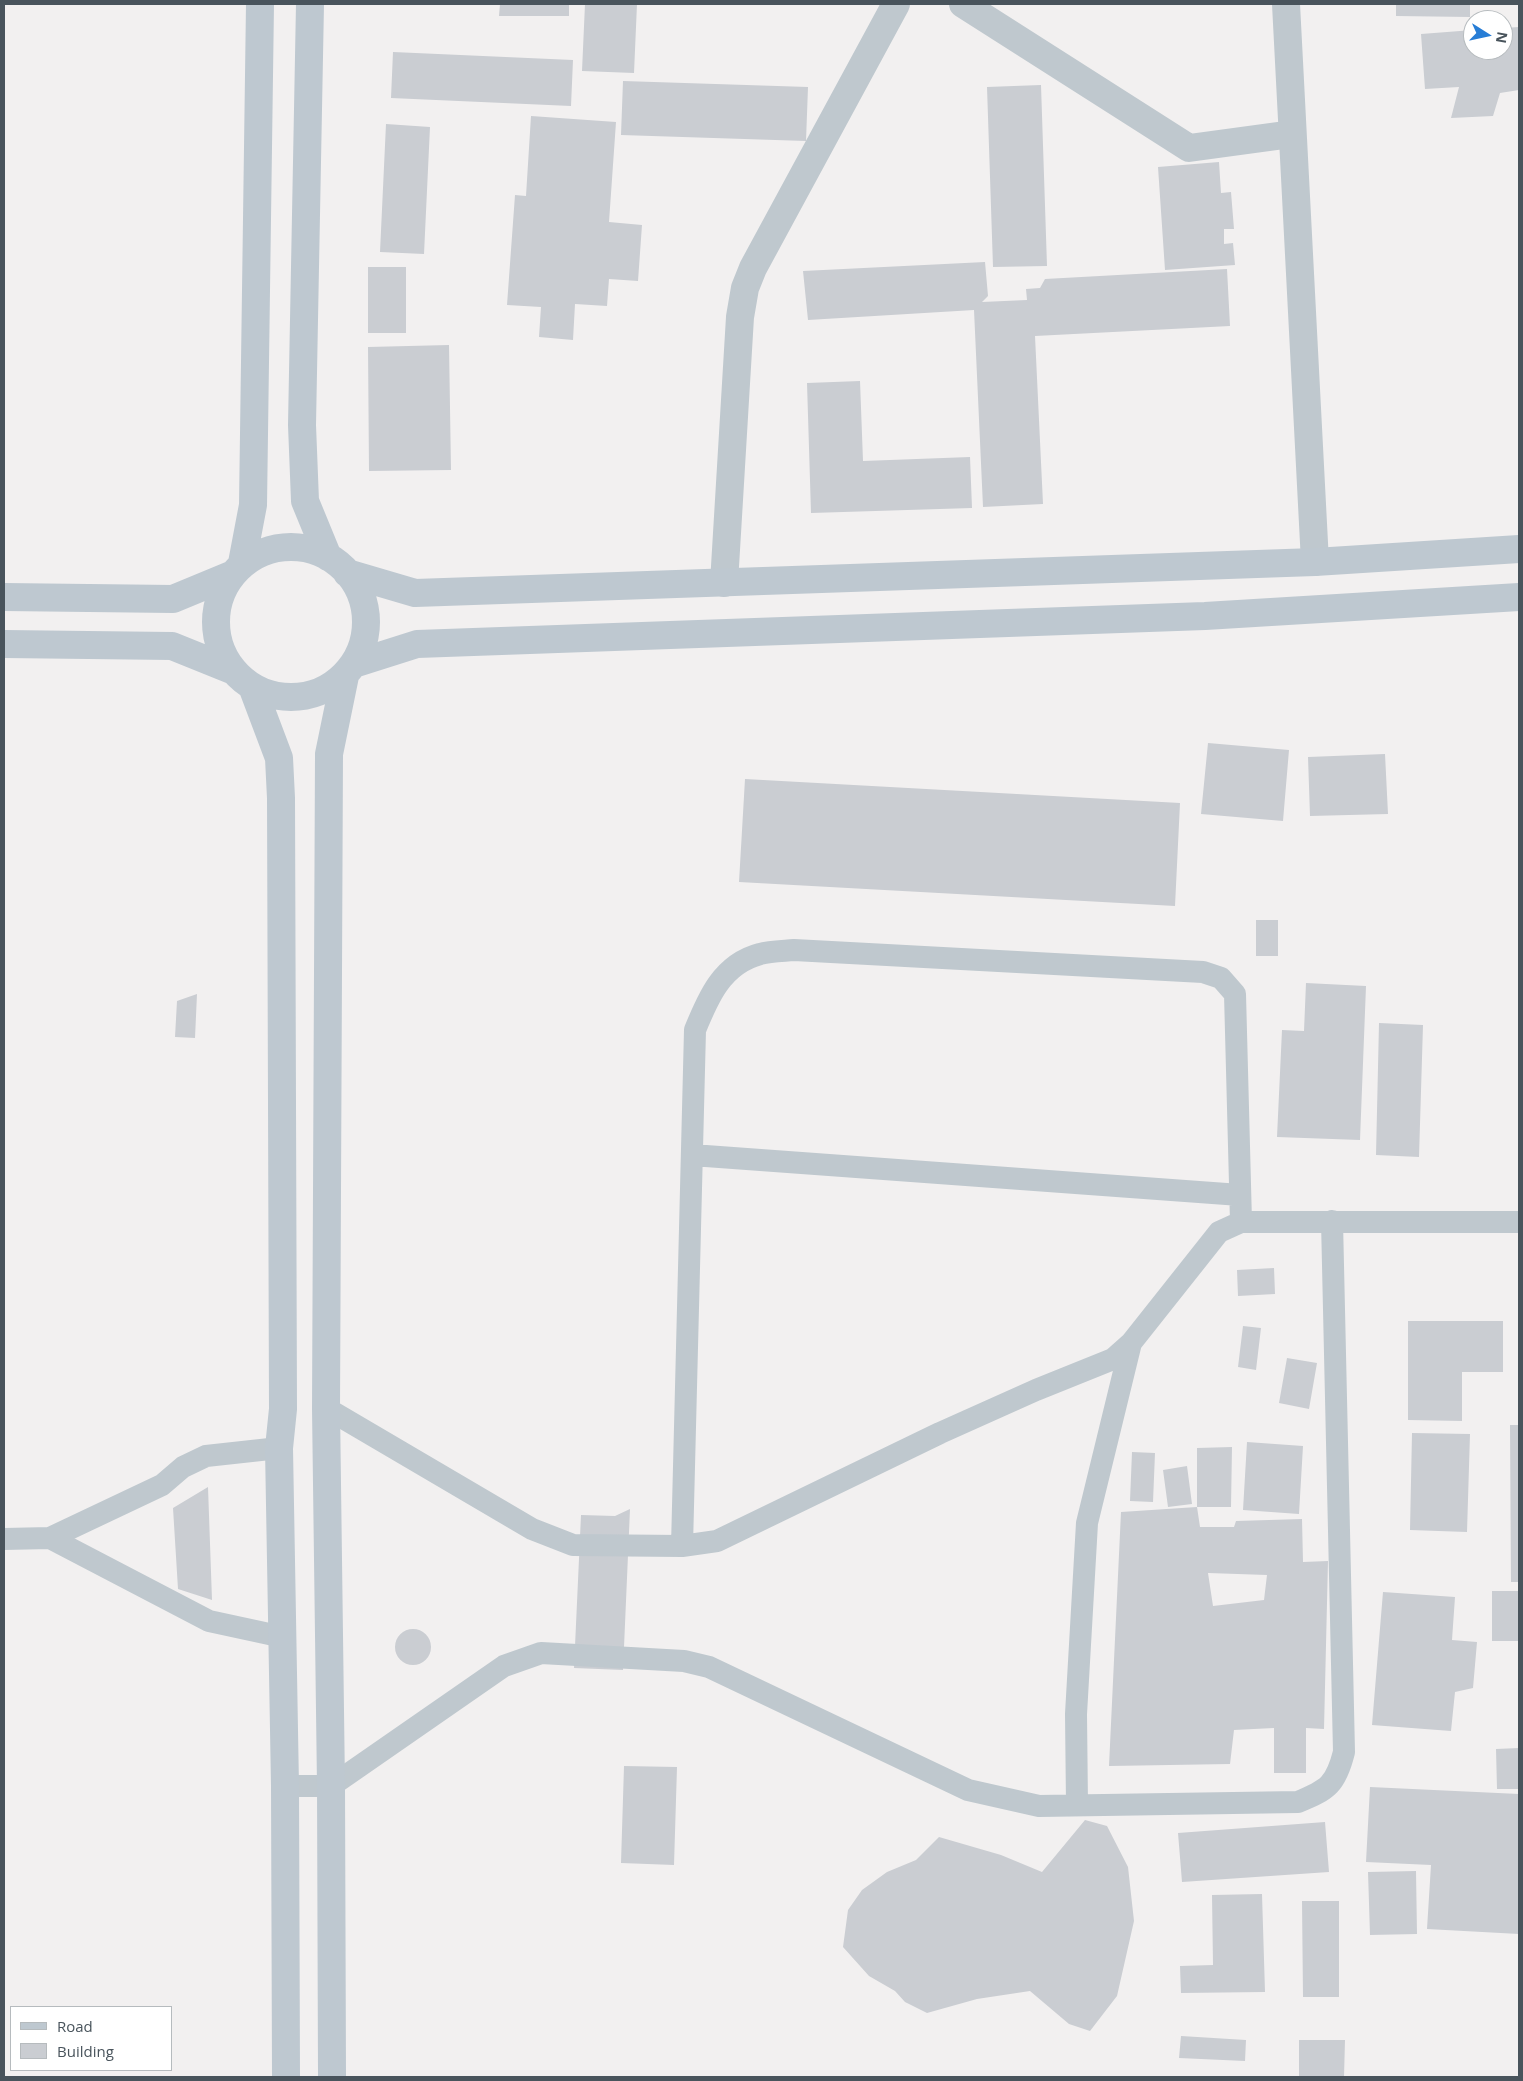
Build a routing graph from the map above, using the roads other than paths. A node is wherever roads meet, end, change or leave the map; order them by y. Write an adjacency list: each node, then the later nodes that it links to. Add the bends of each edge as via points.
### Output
1 (260, 4): 10 (main road, via 253,506)
2 (310, 4): 9 (main road, via 302,425 304,501)
3 (896, 4): 11 (street, via 745,288 740,317)
4 (963, 4): 6 (street, via 1189,148)
5 (1286, 4): 6 (street)
6 (1292, 134): 8 (street)
7 (1519, 550): 8 (main road)
8 (1315, 562): 11 (main road)
9 (338, 565): 10 (main road, via 313,550 294,546 274,548); 11 (main road, via 415,594); 15 (main road, via 358,589 365,607 366,627 362,646)
10 (237, 569): 12 (main road, via 173,599); 16 (main road, via 221,594 216,614 216,634 222,653)
11 (724, 583)
12 (4, 597)
13 (1519, 598): 15 (main road, via 1205,616 417,644)
14 (4, 644): 16 (main road, via 172,646)
15 (349, 670): 17 (main road, via 310,695 286,697); 24 (main road, via 329,754)
16 (234, 671): 17 (main road)
17 (253, 689): 25 (main road, via 280,758 283,1409)
18 (692, 1155): 19 (lane); 19 (lane, via 695,1030 708,998 728,971 759,954 794,950 1203,972 1221,978 1235,994); 28 (lane)
19 (1240, 1195): 21 (lane)
20 (1332, 1221): 21 (lane); 22 (lane); 32 (lane, via 1344,1752 1339,1773 1321,1793 1298,1802)
21 (1241, 1222): 23 (lane, via 1219,1232)
22 (1519, 1222)
23 (1131, 1343): 28 (lane, via 1113,1359 940,1434 716,1542); 32 (lane, via 1087,1523 1076,1714)
24 (326, 1408): 28 (lane, via 532,1529 573,1544); 31 (main road)
25 (279, 1448): 26 (lane, via 206,1456 183,1468 162,1485); 29 (main road)
26 (50, 1538): 27 (lane); 29 (lane, via 209,1621)
27 (4, 1539)
28 (682, 1546)
29 (283, 1637): 30 (main road)
30 (285, 1786): 31 (lane); 33 (main road)
31 (331, 1786): 32 (lane, via 504,1666 540,1653 684,1661 701,1665 968,1790 1038,1806); 34 (main road)
32 (1076, 1805)
33 (286, 2077)
34 (332, 2077)

